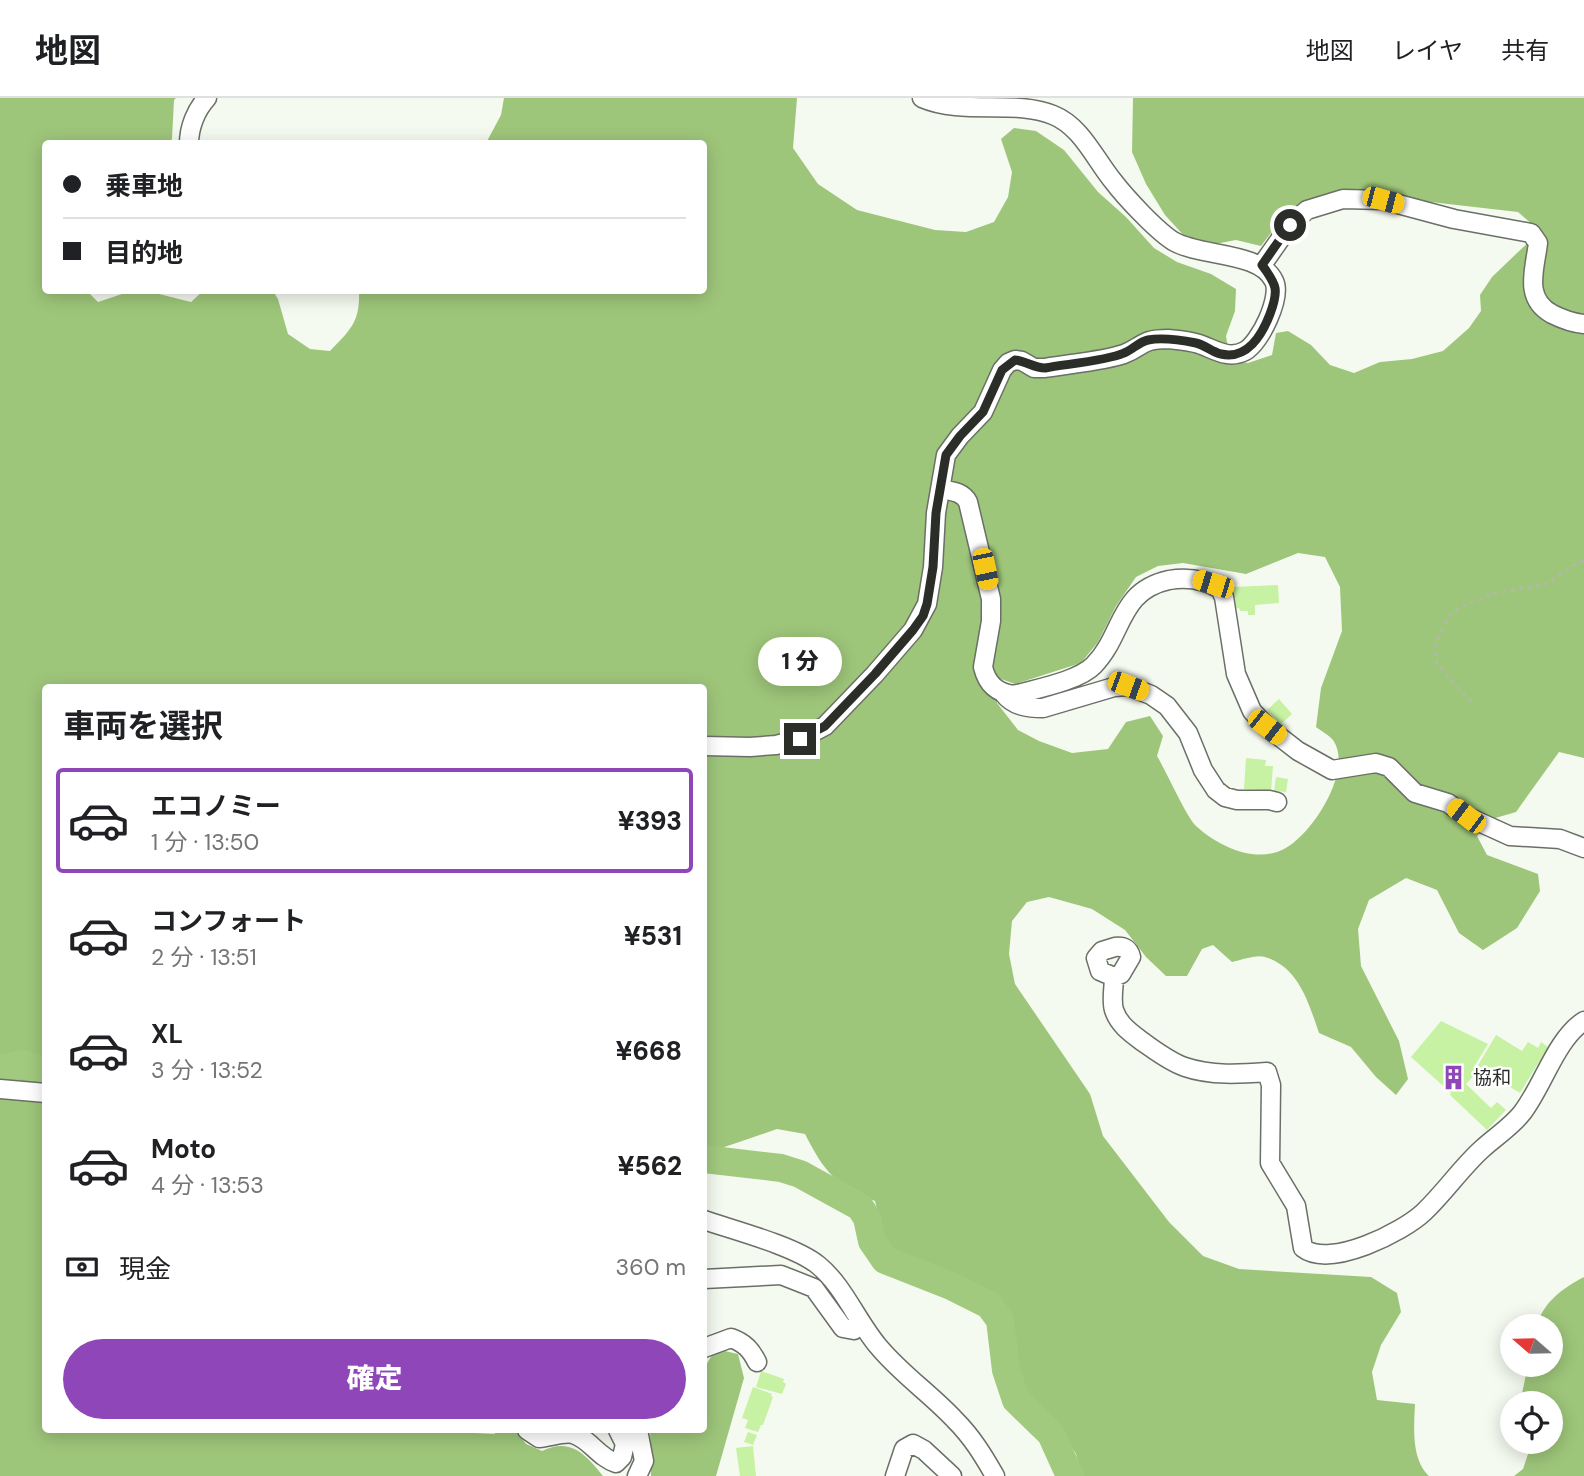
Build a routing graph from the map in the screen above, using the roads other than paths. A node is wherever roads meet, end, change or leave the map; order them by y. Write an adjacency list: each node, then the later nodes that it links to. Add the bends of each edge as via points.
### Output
1 (207, 98): 3 (street, via 189,130)
2 (922, 98): 4 (street, via 948,106 1034,110 1060,119 1079,135 1114,183 1173,241)
3 (189, 140)
4 (1262, 265): 5 (street, via 1290,225 1307,210 1343,199 1383,200 1531,233 1538,243 1532,287 1538,303 1563,320); 6 (street, via 1275,282 1276,295 1258,339 1245,351 1221,354 1170,339 1146,341 1124,354 1045,368 1015,360 1008,363 983,412 946,455)
5 (1584, 324)
6 (941, 489): 7 (street, via 960,493 968,502 991,599 983,667 989,682); 8 (street, via 927,604 913,630 875,674 825,726 800,739 750,747)
7 (1004, 694): 9 (street, via 1031,708 1114,687 1128,686 1152,695 1188,733 1216,790 1237,800); 10 (street, via 1067,680 1093,667 1140,592 1153,584 1195,579 1220,589 1224,597 1236,674 1252,711 1298,751 1332,770 1367,763 1389,767 1415,793 1448,803 1510,836 1560,839)
8 (707, 746)
9 (1277, 802)
10 (1584, 848)
11 (1114, 977): 12 (street, via 1114,1009 1120,1021 1171,1060 1208,1072 1267,1072 1271,1085 1270,1163 1296,1206 1303,1248 1320,1255 1382,1238 1423,1213 1521,1114 1574,1027)
12 (1584, 1021)
13 (0, 1089): 14 (street)
14 (42, 1093)
15 (709, 1226): 17 (street, via 817,1264)
16 (707, 1279): 17 (street, via 781,1275 814,1288 843,1328 853,1331)
17 (861, 1323): 29 (street, via 898,1368 977,1444)
18 (707, 1347): 19 (street, via 732,1338 742,1342)
19 (757, 1362)
20 (532, 1433): 21 (street, via 539,1438)
21 (570, 1433)
22 (570, 1433): 25 (street, via 582,1438)
23 (620, 1433): 25 (street, via 625,1444)
24 (638, 1433): 26 (street, via 643,1461)
25 (615, 1470)
26 (638, 1476)
27 (895, 1476): 28 (street, via 904,1449 913,1444)
28 (952, 1476)
29 (995, 1476)

